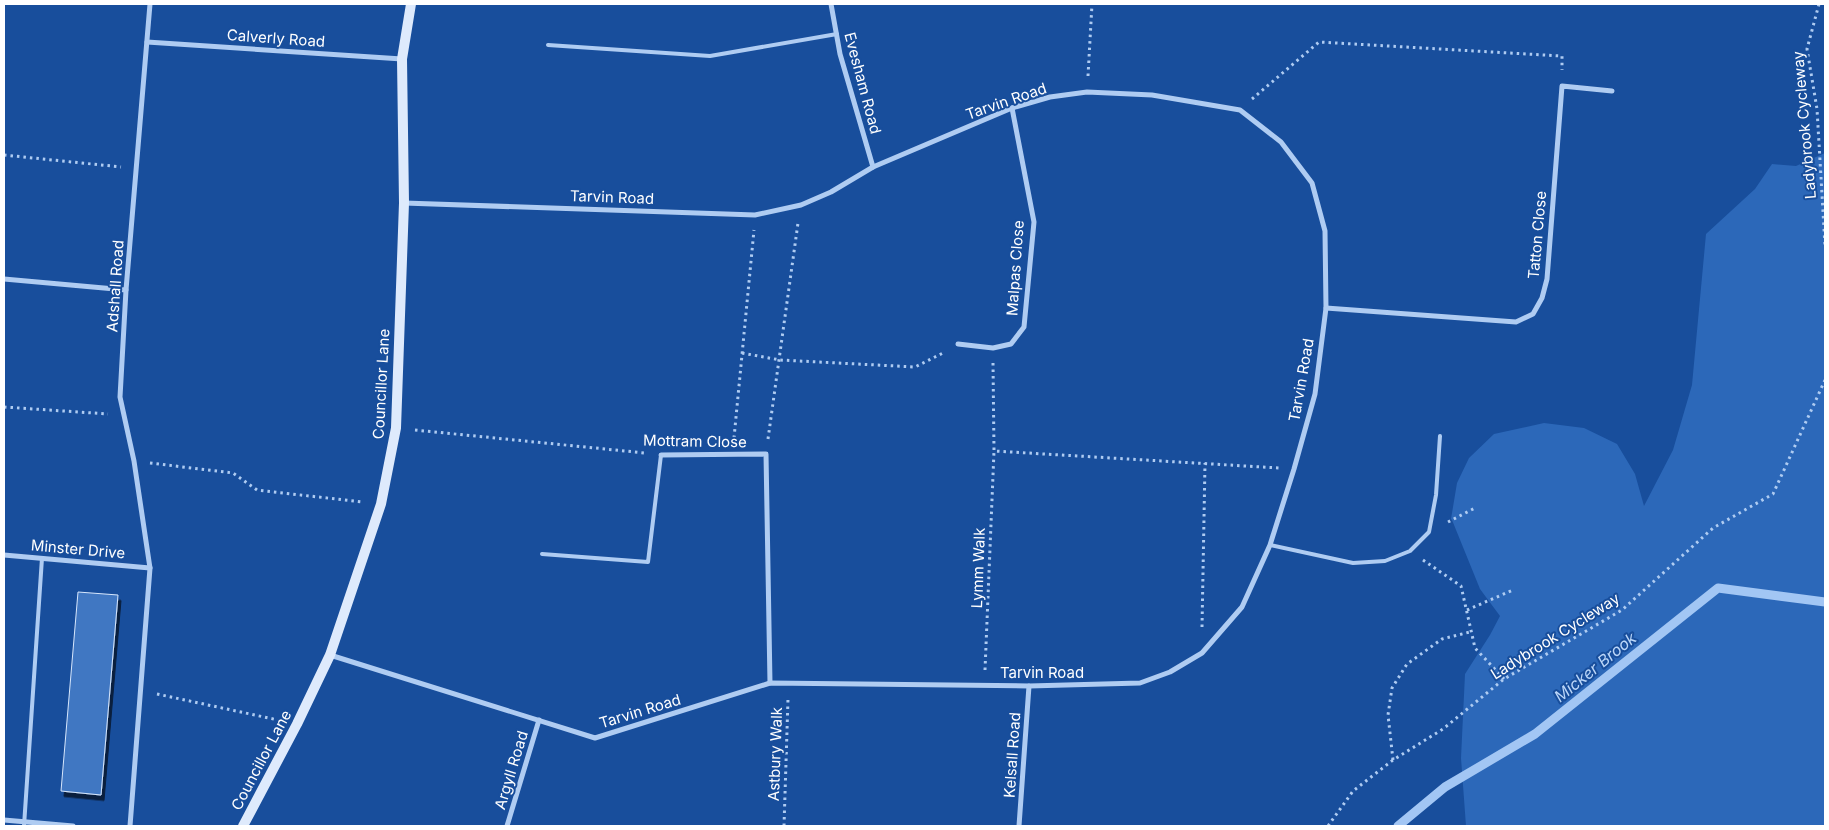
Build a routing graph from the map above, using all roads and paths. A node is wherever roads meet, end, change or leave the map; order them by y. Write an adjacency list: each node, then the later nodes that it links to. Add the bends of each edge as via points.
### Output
1 (150, 4): 7 (street, Adshall Road)
2 (411, 4): 9 (street, Councillor Lane)
3 (831, 4): 6 (street, Evesham Road)
4 (1092, 4): 12 (path)
5 (1819, 4): 21 (path, Ladybrook Cycleway, via 1807,49 1817,109)
6 (837, 34): 8 (lane, via 710,56); 16 (street, Evesham Road)
7 (147, 42): 9 (street, Calverly Road); 17 (street, Adshall Road)
8 (548, 46)
9 (402, 59): 18 (street, Councillor Lane)
10 (1562, 86): 11 (street); 14 (path, via 1562,56 1319,42); 24 (street, Tatton Close, via 1547,279 1534,314 1516,322)
11 (1612, 91)
12 (1087, 92): 13 (street, Tarvin Road, via 1050,97); 14 (street, Tarvin Road, via 1152,95)
13 (1012, 108): 16 (street, Tarvin Road); 26 (street, Malpas Close, via 1034,222 1024,326 1011,344)
14 (1240, 110): 24 (street, Tarvin Road, via 1281,142 1312,183 1325,231)
15 (4, 155): 17 (path)
16 (873, 167): 19 (street, Tarvin Road, via 831,192)
17 (136, 169): 23 (street, Adshall Road)
18 (404, 202): 20 (street, Tarvin Road); 32 (street, Councillor Lane)
19 (801, 205): 20 (street, Tarvin Road); 28 (path)
20 (755, 215): 27 (path)
21 (1825, 246)
22 (4, 279): 23 (street)
23 (126, 290): 31 (street, Adshall Road, via 120,397)
24 (1326, 308): 40 (street, Tarvin Road, via 1315,394)
25 (958, 344): 26 (street, Malpas Close); 28 (path, via 916,367)
26 (993, 348): 34 (path, Lymm Walk)
27 (742, 353): 28 (path); 35 (path)
28 (780, 360): 36 (path)
29 (1825, 380): 55 (path, Ladybrook Cycleway, via 1773,494 1713,528 1622,610)
30 (4, 407): 31 (path)
31 (124, 415): 38 (street, Adshall Road)
32 (396, 428): 37 (path, Mottram Close); 41 (street, Councillor Lane)
33 (1440, 436): 43 (lane, via 1436,495)
34 (994, 451): 39 (path); 58 (path, Lymm Walk)
35 (733, 454): 36 (street, Mottram Close); 37 (street, Mottram Close)
36 (766, 454): 56 (street, Mottram Close)
37 (661, 455): 46 (lane, via 648,562)
38 (134, 460): 41 (path, via 233,473 257,490); 49 (street, Adshall Road)
39 (1205, 462): 40 (path); 53 (path)
40 (1294, 469): 44 (street, Tarvin Road)
41 (381, 504): 54 (street, Councillor Lane)
42 (1475, 508): 43 (path)
43 (1429, 532): 45 (lane)
44 (1270, 545): 45 (lane, via 1353,562 1385,561); 53 (street, Tarvin Road, via 1242,607)
45 (1410, 551): 51 (path, via 1461,586)
46 (542, 554)
47 (4, 555): 48 (street, Minster Drive)
48 (42, 558): 49 (street, Minster Drive); 65 (lane)
49 (150, 568): 60 (street)
50 (1513, 590): 51 (path)
51 (1467, 610): 52 (path)
52 (1470, 632): 55 (path, via 1475,648); 63 (path, via 1442,639 1407,664 1392,688 1388,715)
53 (1202, 653): 59 (street, Tarvin Road, via 1170,672 1140,683)
54 (330, 655): 61 (street, Tarvin Road); 62 (street, Councillor Lane)
55 (1504, 679): 63 (path, Ladybrook Cycleway, via 1443,730)
56 (770, 683): 57 (street, Tarvin Road); 61 (street, Tarvin Road, via 595,738)
57 (788, 683): 58 (street, Tarvin Road); 70 (path, Astbury Walk)
58 (984, 685): 59 (street, Tarvin Road)
59 (1029, 686): 71 (street, Kelsall Road)
60 (142, 691): 62 (path); 67 (street)
61 (539, 720): 69 (street, Argyll Road)
62 (297, 724): 68 (street, Councillor Lane)
63 (1393, 760): 72 (path, Ladybrook Cycleway, via 1353,791)
64 (4, 820): 65 (street)
65 (24, 824): 66 (street)
66 (73, 826)
67 (130, 826)
68 (243, 826)
69 (507, 826)
70 (784, 826)
71 (1019, 826)
72 (1328, 826)

